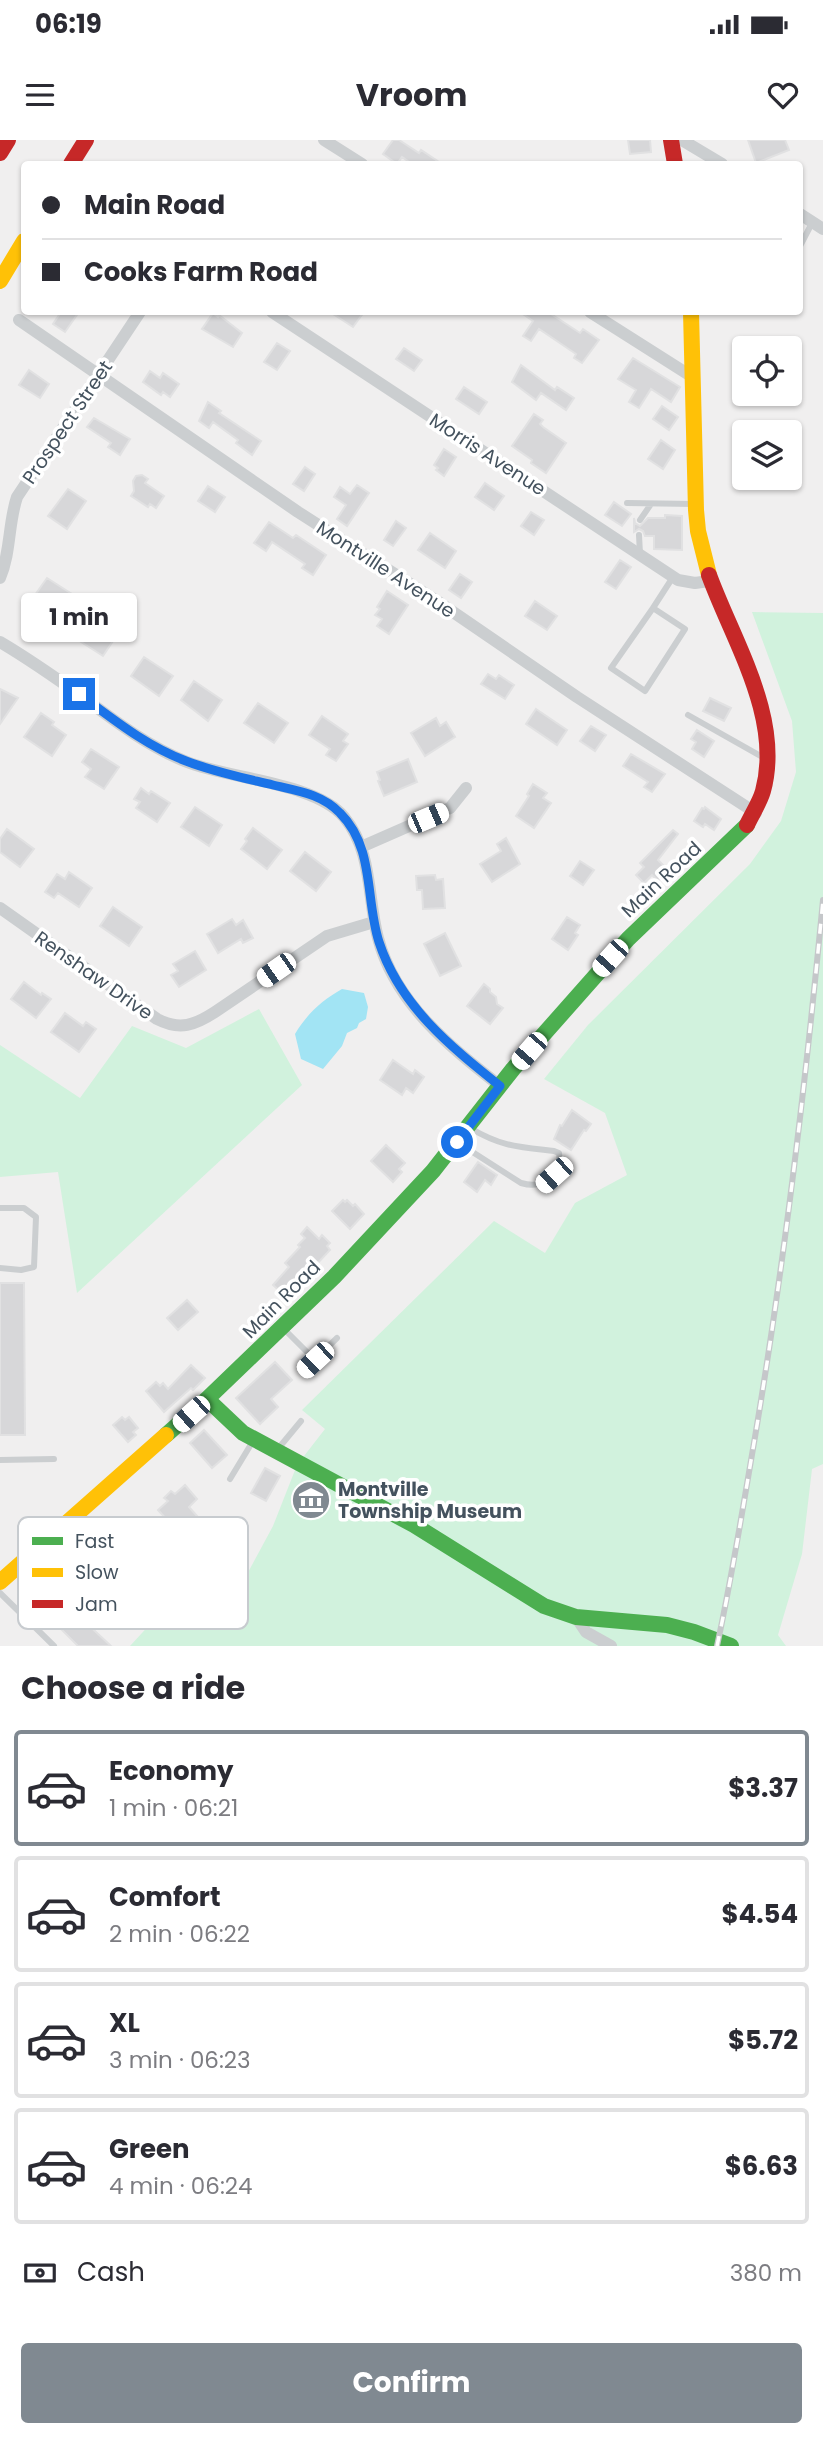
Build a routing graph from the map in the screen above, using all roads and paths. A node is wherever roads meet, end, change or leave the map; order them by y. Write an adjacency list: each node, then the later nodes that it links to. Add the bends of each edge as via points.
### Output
1 (8, 140): 6 (main road)
2 (86, 140): 7 (main road)
3 (324, 140): 8 (street)
4 (671, 140): 9 (main road)
5 (682, 140): 10 (street)
6 (0, 153)
7 (73, 161)
8 (357, 161)
9 (674, 161)
10 (717, 161)
11 (803, 216): 12 (street)
12 (818, 226): 13 (lane)
13 (803, 243)
14 (21, 246): 15 (main road)
15 (0, 281)
16 (138, 315): 21 (street, Prospect Street)
17 (277, 315): 28 (street, Morris Avenue)
18 (595, 315): 22 (street)
19 (691, 315): 22 (main road, Main Road)
20 (19, 320): 21 (street, Montville Avenue)
21 (99, 375): 30 (street, Prospect Street, via 17,497); 37 (street, Montville Avenue, via 298,512)
22 (694, 379): 25 (main road, Main Road)
23 (627, 503): 24 (lane)
24 (651, 504): 25 (lane); 26 (lane)
25 (696, 504): 31 (main road, Main Road)
26 (640, 520)
27 (639, 535): 28 (lane)
28 (640, 555): 29 (street, Morris Avenue)
29 (673, 577): 31 (street, Morris Avenue, via 695,583); 32 (lane)
30 (0, 578)
31 (709, 581): 35 (main road, Main Road, via 754,685)
32 (653, 608): 32 (lane, via 685,629 645,691 611,668)
33 (0, 642): 38 (street, via 162,750 208,769 300,790 323,800 343,815)
34 (688, 715): 35 (lane)
35 (769, 761): 37 (main road, Main Road)
36 (466, 788): 38 (street, via 450,808)
37 (756, 813): 41 (main road, Main Road, via 745,829 628,939)
38 (361, 847): 40 (street)
39 (0, 908): 40 (street, Renshaw Drive, via 157,1019 180,1026 197,1023 215,1012 327,936)
40 (374, 922): 41 (street, via 384,956 409,1000 449,1045)
41 (500, 1086): 42 (main road, Main Road)
42 (468, 1127): 43 (main road, Main Road); 43 (lane, via 512,1147 559,1153 554,1175 543,1185 521,1183)
43 (457, 1142): 46 (main road, Main Road)
44 (0, 1208): 45 (lane, via 24,1208 36,1217 34,1267)
45 (0, 1268)
46 (282, 1328): 48 (lane); 50 (main road, Main Road)
47 (337, 1338): 48 (lane)
48 (315, 1360): 49 (lane)
49 (302, 1372)
50 (207, 1399): 52 (main road); 57 (main road, Main Road)
51 (301, 1421): 53 (lane)
52 (254, 1440): 53 (main road); 56 (lane)
53 (276, 1452): 62 (main road, via 415,1525 544,1606)
54 (54, 1459): 55 (lane)
55 (0, 1460)
56 (230, 1479)
57 (74, 1517)
58 (18, 1566): 59 (main road, Main Road)
59 (0, 1582)
60 (0, 1593): 61 (lane)
61 (18, 1611)
62 (576, 1617): 65 (street, via 586,1632); 66 (main road, via 667,1625)
63 (37, 1629): 64 (lane)
64 (54, 1646)
65 (611, 1646)
66 (731, 1646)

